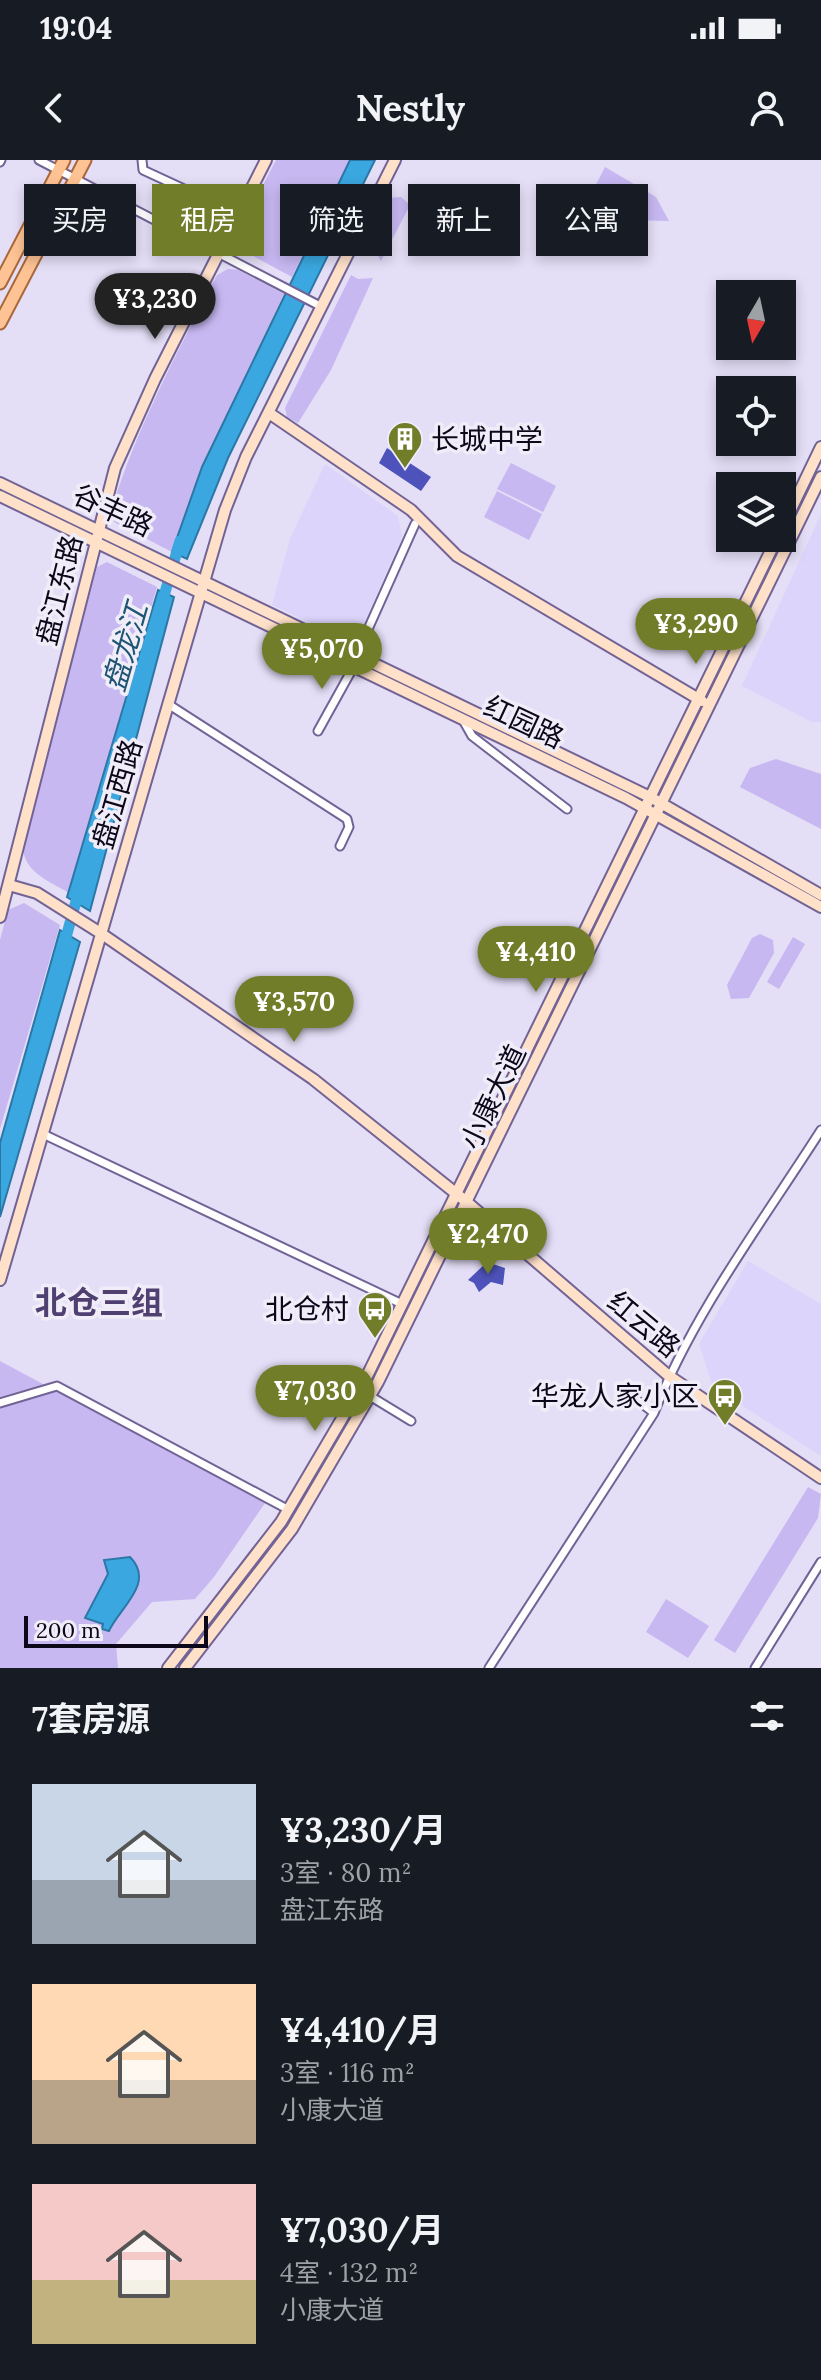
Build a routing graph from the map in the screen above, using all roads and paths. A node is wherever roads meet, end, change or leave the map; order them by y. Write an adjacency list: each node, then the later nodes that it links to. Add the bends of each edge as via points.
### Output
1 (39, 160): 6 (street)
2 (85, 160): 7 (main road)
3 (142, 160): 8 (street, via 143,170)
4 (266, 160): 9 (main road, 盘江东路)
5 (395, 160): 14 (main road, 盘江西路)
6 (61, 165): 7 (street); 13 (main road)
7 (75, 179): 10 (street); 15 (main road)
8 (173, 184)
9 (254, 184)
10 (152, 219)
11 (218, 256): 23 (main road, 盘江东路, via 126,439)
12 (225, 256): 14 (street)
13 (0, 283)
14 (318, 305): 16 (main road, 盘江西路)
15 (0, 323)
16 (269, 413): 26 (main road, 盘江西路, via 225,510); 28 (main road, via 411,510 457,556)
17 (821, 449): 21 (main road)
18 (821, 477): 30 (main road, 小康大道)
19 (0, 483): 23 (main road, 谷丰路)
20 (0, 496): 24 (main road, 谷丰路)
21 (796, 500)
22 (415, 524): 27 (street)
23 (99, 530): 24 (main road, 盘江东路); 26 (main road, 谷丰路, via 187,573)
24 (96, 542): 26 (main road, 谷丰路, via 183,585); 39 (main road, 盘江东路)
25 (770, 552): 28 (main road, 小康大道)
26 (202, 586): 27 (main road, 红园路); 29 (main road, 盘江西路)
27 (355, 661): 31 (main road, 红园路); 32 (street); 33 (main road, 红园路)
28 (699, 700): 30 (main road); 33 (main road, 小康大道)
29 (168, 704): 38 (street, via 347,819); 43 (main road, 盘江西路)
30 (711, 705): 34 (main road, 小康大道)
31 (463, 720): 35 (street, via 472,736); 36 (main road, 红园路)
32 (318, 731)
33 (652, 798): 34 (main road, 红园路); 36 (main road, 小康大道)
34 (664, 804): 37 (main road, 小康大道); 40 (main road, 红园路)
35 (567, 809)
36 (646, 809): 37 (main road, 红园路); 46 (main road, 小康大道)
37 (658, 814): 41 (main road, 红园路); 47 (main road, 小康大道)
38 (340, 846)
39 (4, 884): 42 (main road, 盘江东路); 43 (main road, 红云路, via 37,893)
40 (821, 895)
41 (821, 907)
42 (0, 917)
43 (97, 931): 45 (main road, 盘江西路); 46 (main road, 红云路, via 313,1079)
44 (821, 1130): 51 (street)
45 (43, 1134): 48 (main road, 盘江西路); 50 (street)
46 (456, 1195): 47 (main road, 红云路); 50 (main road, 小康大道)
47 (468, 1203): 51 (main road, 红云路); 53 (main road, 小康大道)
48 (2, 1263): 49 (main road, 盘江西路)
49 (0, 1280)
50 (402, 1304): 58 (main road, 小康大道)
51 (669, 1376): 55 (street); 57 (main road, 红云路)
52 (624, 1390): 55 (street)
53 (370, 1396): 56 (street); 60 (main road, 小康大道, via 292,1529)
54 (0, 1403): 58 (street, via 57,1386)
55 (654, 1413): 62 (street)
56 (411, 1421)
57 (821, 1478)
58 (289, 1510): 61 (main road, 小康大道)
59 (821, 1562): 63 (street)
60 (191, 1666)
61 (168, 1668)
62 (489, 1668)
63 (755, 1668)

